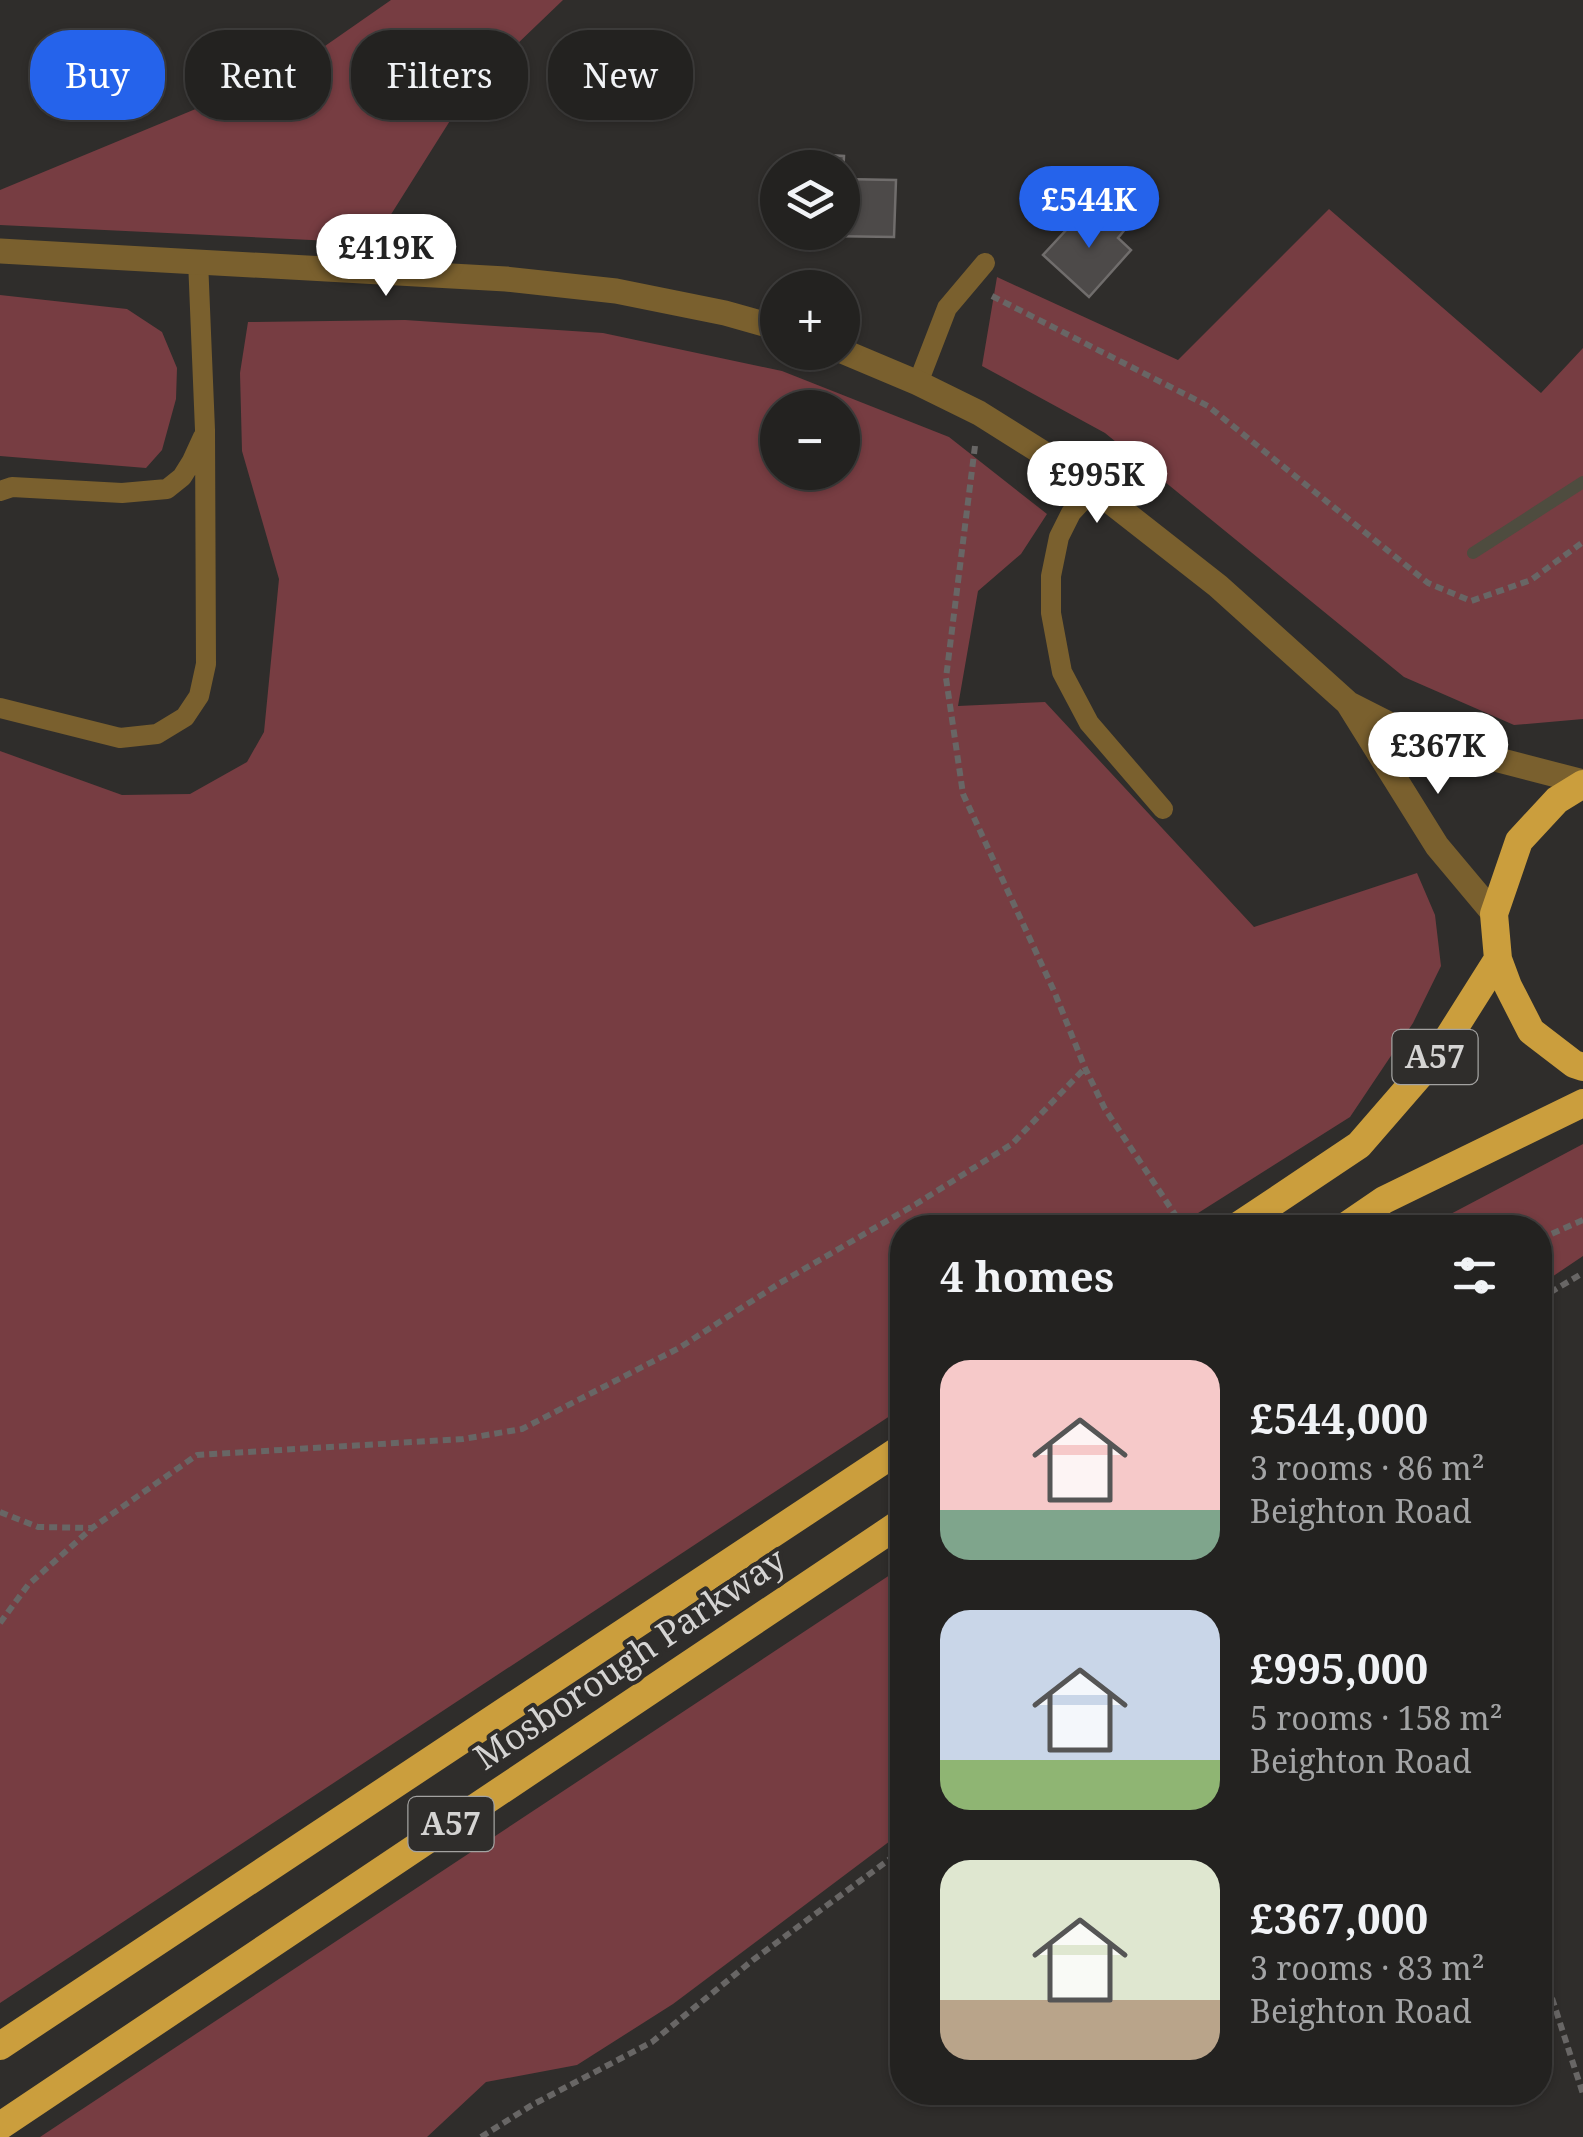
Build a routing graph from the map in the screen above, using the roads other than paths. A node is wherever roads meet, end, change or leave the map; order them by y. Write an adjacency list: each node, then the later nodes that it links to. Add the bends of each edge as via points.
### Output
1 (0, 251): 2 (street)
2 (198, 260): 4 (street, via 506,278 616,291); 7 (lane)
3 (985, 263): 6 (lane, via 947,308)
4 (760, 323)
5 (860, 359): 6 (street)
6 (918, 383): 8 (street)
7 (206, 430): 9 (lane, via 182,477 167,489); 11 (lane, via 206,664 199,696 185,716 157,734 120,738)
8 (1094, 488): 10 (street, via 1218,586); 13 (lane, via 1071,513 1050,576 1062,672 1089,723)
9 (0, 491)
10 (1349, 704): 12 (street, via 1418,739); 14 (street, via 1437,846)
11 (0, 708)
12 (1583, 783): 14 (highway, via 1556,800 1519,841)
13 (1162, 810)
14 (1494, 914): 15 (highway)
15 (1498, 959): 16 (highway, via 1532,1030); 18 (highway, A57, via 1438,1054 1359,1145)
16 (1583, 1067)
17 (1583, 1103): 19 (highway)
18 (1254, 1215)
19 (1362, 1215)
20 (890, 1456): 22 (highway, Mosborough Parkway / A57)
21 (890, 1530): 23 (highway, Mosborough Parkway / A57)
22 (0, 2046)
23 (0, 2126)

